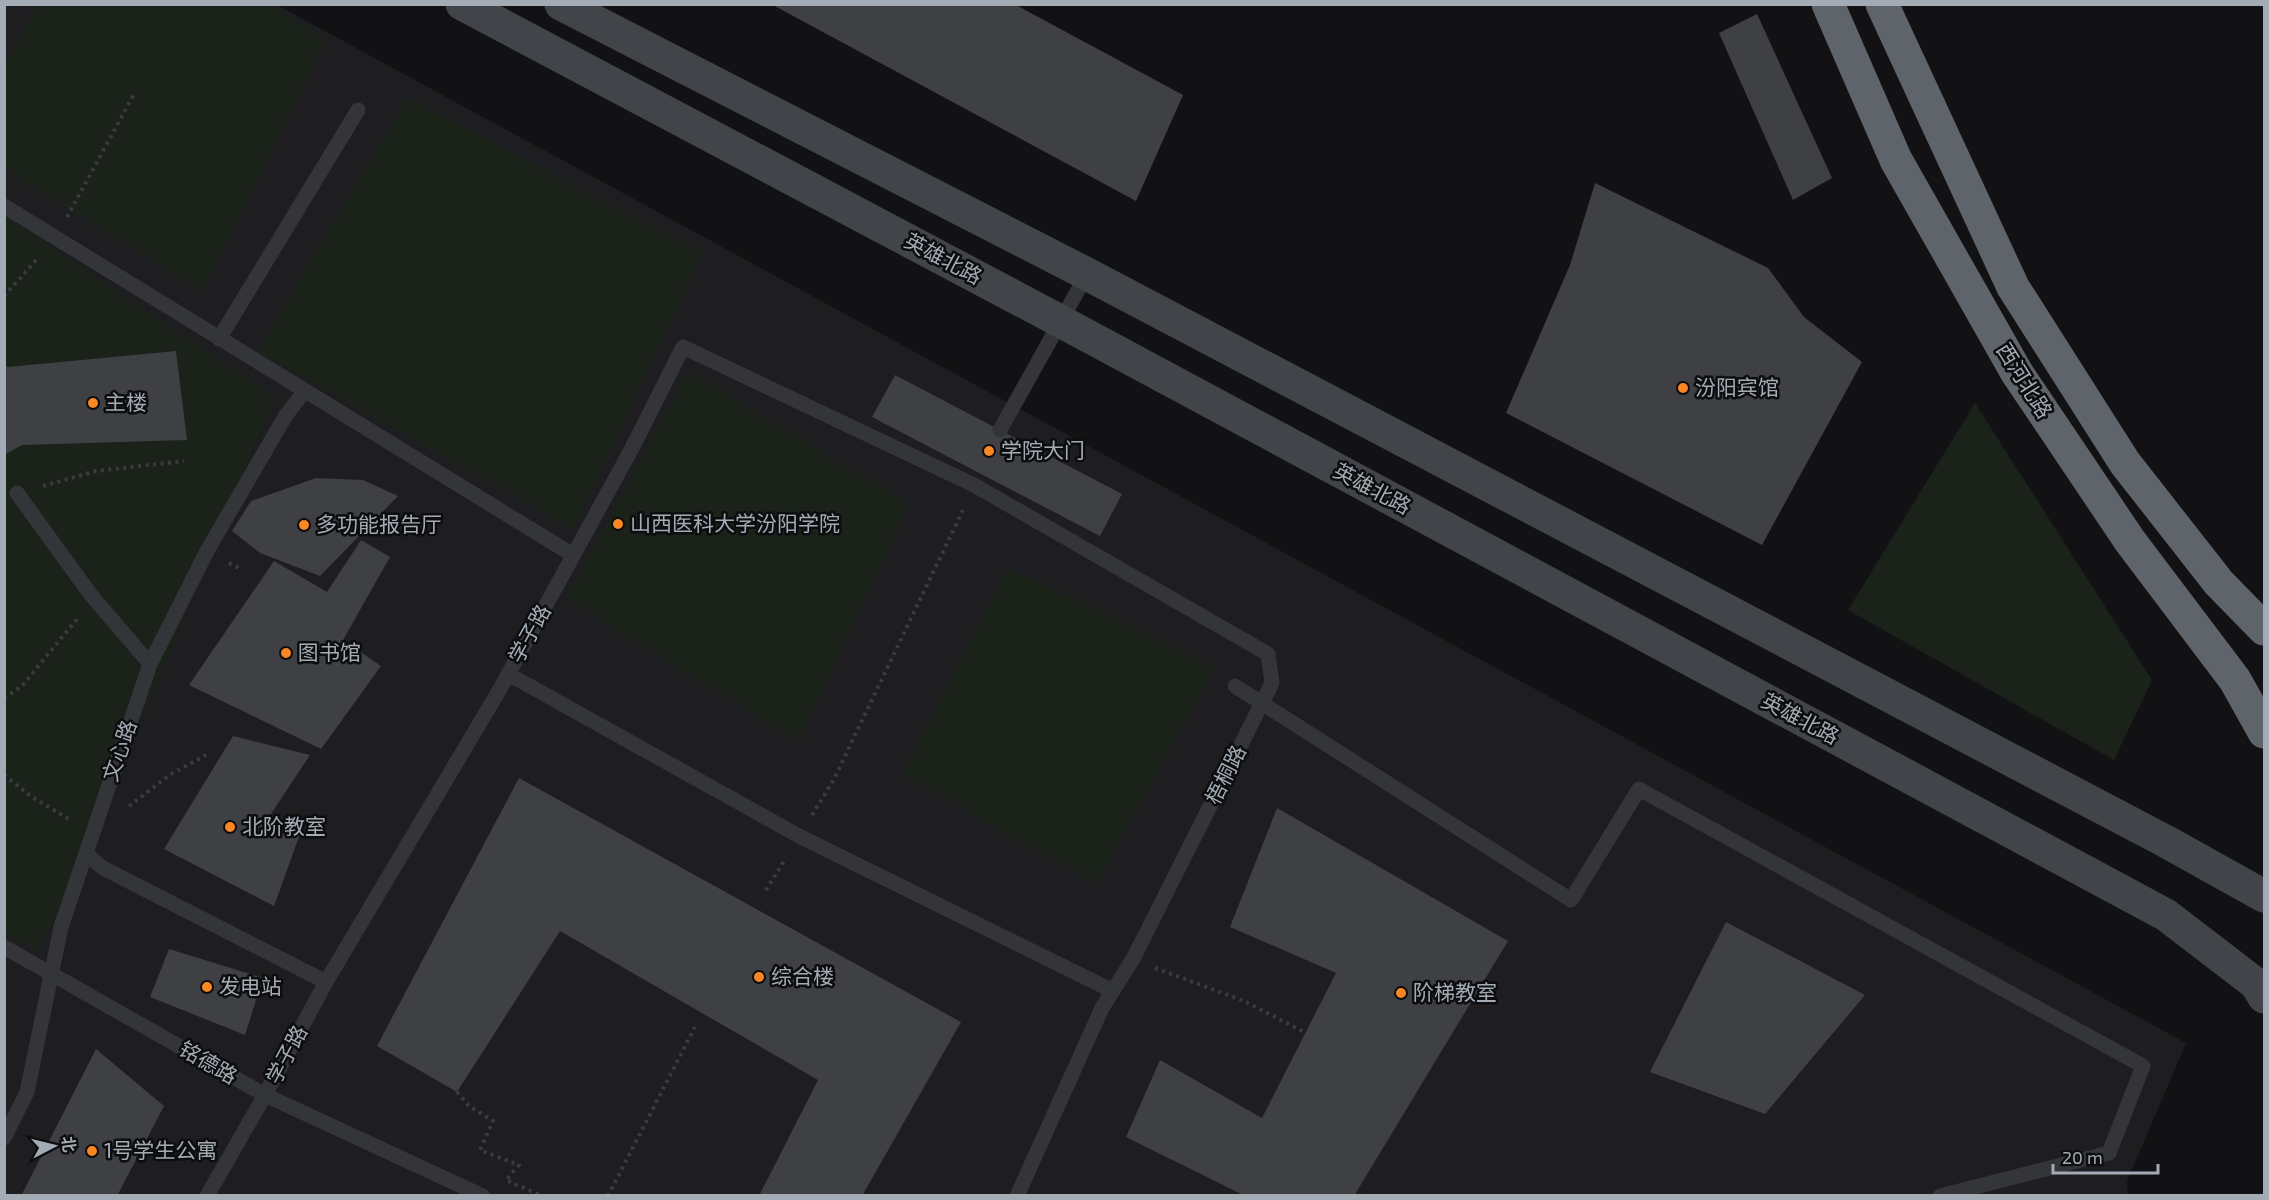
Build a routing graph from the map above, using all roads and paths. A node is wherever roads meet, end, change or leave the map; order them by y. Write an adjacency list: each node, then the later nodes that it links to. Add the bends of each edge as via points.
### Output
1 (462, 4): 11 (main road, 英雄北路)
2 (561, 4): 9 (main road)
3 (1828, 4): 26 (highway, 西河北路, via 1896,159 2017,373 2130,541 2235,680)
4 (1882, 4): 20 (highway, 西河北路, via 2013,287 2125,463 2219,583)
5 (134, 94): 8 (path)
6 (358, 110): 12 (lane)
7 (4, 206): 8 (lane)
8 (57, 238): 10 (path); 12 (lane)
9 (1087, 274): 11 (lane); 33 (main road)
10 (4, 296)
11 (1060, 321): 14 (lane); 39 (main road, 英雄北路, via 2166,915 2256,984)
12 (219, 339): 13 (lane)
13 (304, 392): 18 (lane); 21 (lane, 文心路, via 286,415 207,551)
14 (1000, 430)
15 (184, 460): 17 (path, via 96,471)
16 (974, 485): 18 (lane, 学子路, via 683,347); 25 (lane, 梧桐路, via 1268,654 1272,683); 30 (path, via 833,782)
17 (17, 493): 19 (lane)
18 (573, 555): 22 (lane, 学子路)
19 (91, 595): 21 (lane); 24 (path, via 74,625 22,686)
20 (2265, 629)
21 (150, 664): 29 (lane, 文心路)
22 (508, 674): 30 (lane); 37 (lane, 学子路)
23 (1236, 686): 25 (lane)
24 (4, 698)
25 (1262, 703): 35 (lane, 梧桐路); 50 (lane, via 1570,900 1640,789 2143,1066 2109,1153)
26 (2265, 732)
27 (206, 755): 29 (path, via 171,774)
28 (4, 775): 29 (path)
29 (92, 834): 31 (lane, 文心路)
30 (799, 836): 32 (path); 38 (lane)
31 (86, 854): 36 (lane, 文心路, via 62,927); 37 (lane, via 103,868)
32 (766, 890)
33 (2265, 896)
34 (4, 947): 36 (lane, 铭德路)
35 (1133, 959): 38 (lane, 梧桐路); 41 (path, via 1244,1001)
36 (52, 973): 43 (lane, 铭德路); 44 (lane, 文心路, via 27,1092)
37 (326, 982): 43 (lane, 学子路)
38 (1113, 992): 49 (lane, 梧桐路, via 1102,1008)
39 (2265, 997)
40 (695, 1027): 48 (path)
41 (1306, 1033)
42 (457, 1092): 47 (path, via 469,1106 494,1121 480,1150 519,1165 506,1180)
43 (266, 1095): 45 (lane, 学子路); 46 (lane, 铭德路)
44 (4, 1138)
45 (207, 1196)
46 (483, 1196)
47 (542, 1196)
48 (608, 1196)
49 (1017, 1196)
50 (1940, 1196)

